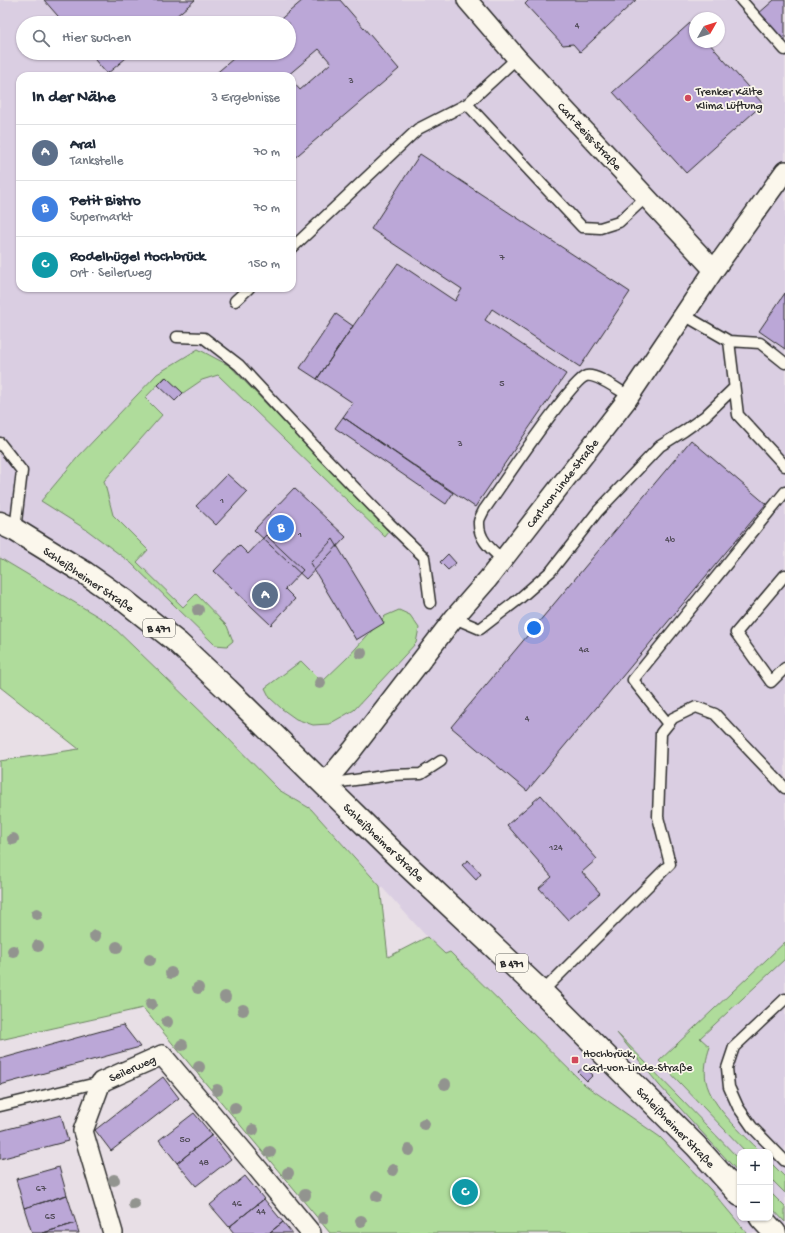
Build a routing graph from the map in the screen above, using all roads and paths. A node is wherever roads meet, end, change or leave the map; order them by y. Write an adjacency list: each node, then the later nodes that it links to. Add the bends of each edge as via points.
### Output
1 (467, 0): 4 (street, Carl-Zeiss-Straße)
2 (741, 0): 3 (lane)
3 (785, 50)
4 (518, 58): 5 (lane); 7 (street, Carl-Zeiss-Straße)
5 (467, 104): 7 (lane, via 582,227 600,228 619,222); 8 (lane, via 418,129)
6 (785, 171): 9 (street, Carl-von-Linde-Straße)
7 (646, 197): 9 (street, Carl-Zeiss-Straße)
8 (296, 244)
9 (714, 270): 12 (street, Carl-von-Linde-Straße)
10 (245, 292): 11 (lane)
11 (235, 301)
12 (684, 315): 14 (lane); 17 (street, Carl-von-Linde-Straße)
13 (177, 337): 24 (lane, via 204,338 239,365 320,452 424,557)
14 (729, 341): 15 (lane, via 760,343); 16 (lane)
15 (785, 363)
16 (734, 388): 19 (lane, via 738,415); 25 (lane, via 705,416 660,446 598,510 551,571 502,613 480,629)
17 (629, 396): 22 (street, Carl-von-Linde-Straße); 22 (lane, via 593,375 577,381 559,404 484,510 479,522 481,537)
18 (0, 443): 21 (lane, via 22,471)
19 (785, 466)
20 (785, 492): 27 (lane, via 633,680)
21 (8, 527): 29 (main road, Schleißheimer Straße / B 471, via 85,573 178,643)
22 (503, 560): 25 (street, Carl-von-Linde-Straße)
23 (785, 576): 26 (lane, via 736,634 771,682)
24 (430, 603)
25 (454, 618): 29 (street, Carl-von-Linde-Straße)
26 (785, 668)
27 (668, 724): 30 (lane, via 673,718 696,707 715,714); 31 (lane, via 661,733 658,817 670,864)
28 (441, 761): 29 (lane, via 421,774 391,775)
29 (324, 784): 31 (main road, Schleißheimer Straße / B 471)
30 (785, 788)
31 (542, 992): 36 (main road, Schleißheimer Straße / B 471, via 696,1146)
32 (785, 999): 35 (lane, via 734,1047 727,1068 729,1087 738,1107 752,1127)
33 (101, 1082): 34 (lane); 38 (street, Seilerweg, via 83,1131); 39 (street, Seilerweg, via 162,1055)
34 (0, 1106)
35 (785, 1161)
36 (737, 1191)
37 (765, 1221): 40 (main road)
38 (113, 1233)
39 (310, 1233)
40 (775, 1233)

